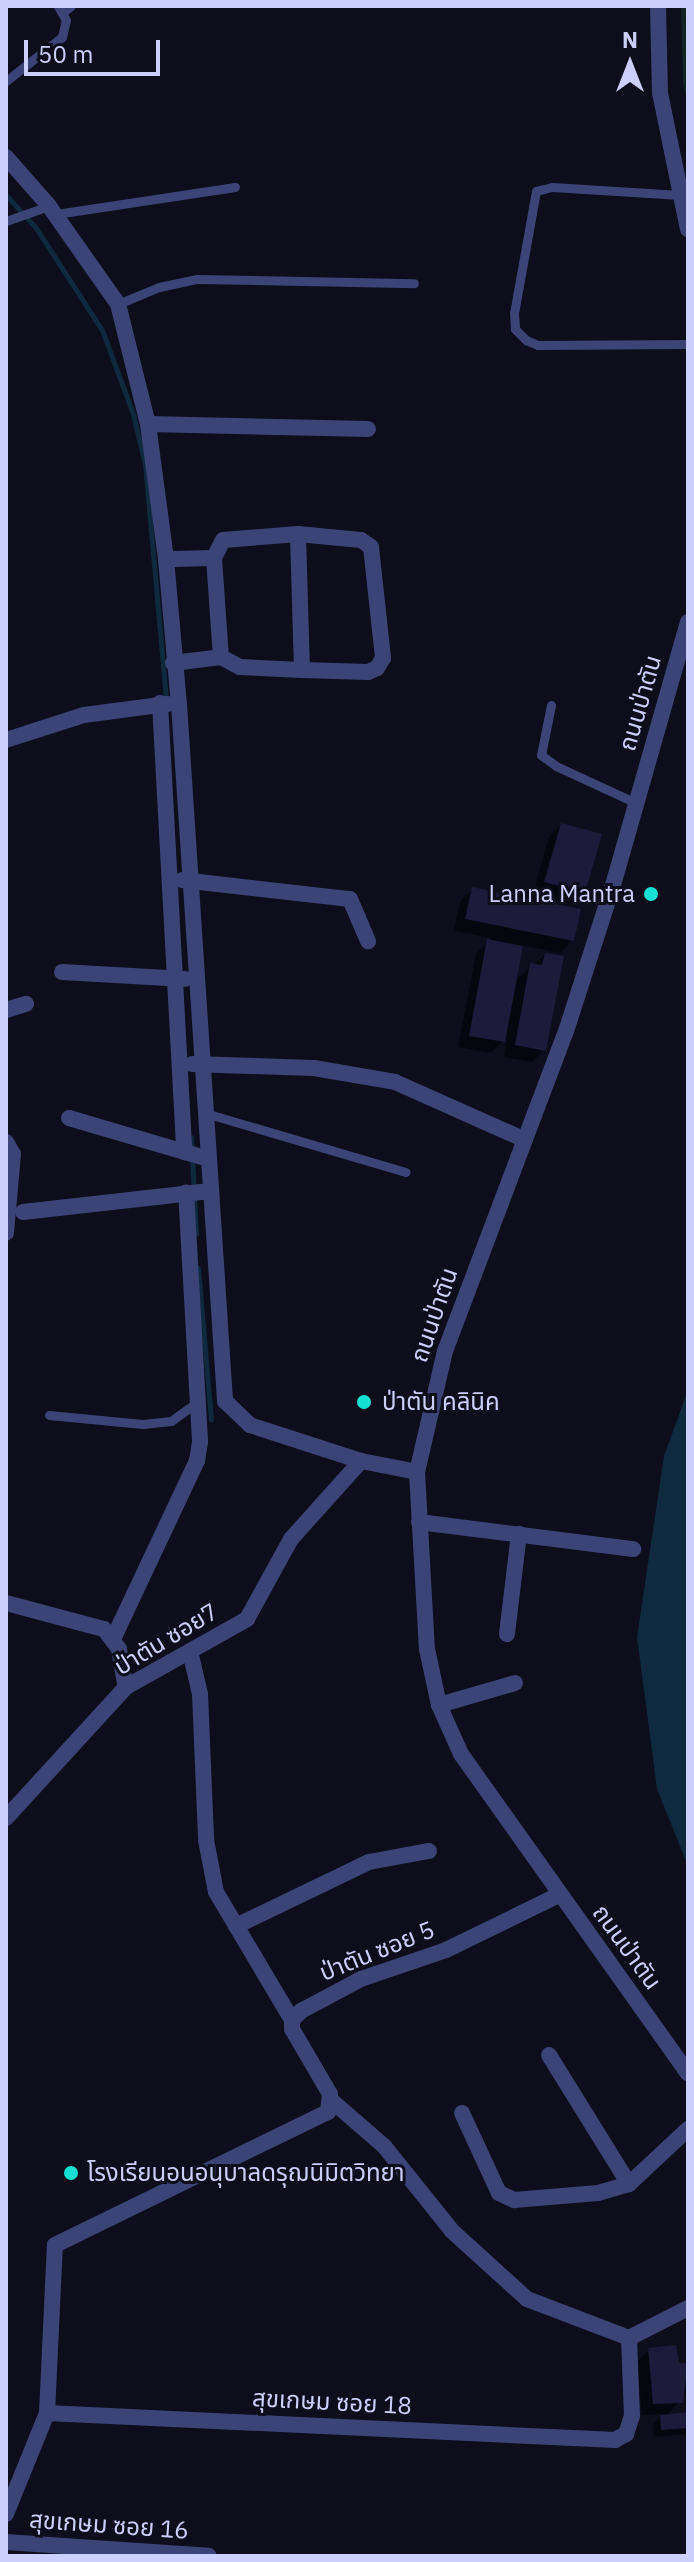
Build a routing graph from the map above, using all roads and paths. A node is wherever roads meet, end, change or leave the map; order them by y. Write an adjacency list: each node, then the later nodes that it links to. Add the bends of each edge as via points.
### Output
1 (71, 6): 3 (lane)
2 (658, 6): 7 (street, via 660,93)
3 (60, 10): 4 (lane, via 66,20 62,37)
4 (6, 81)
5 (6, 157): 8 (street)
6 (235, 187): 8 (lane)
7 (680, 195): 10 (street); 13 (lane, via 552,187 536,191 514,313 515,329 538,345)
8 (53, 210): 9 (lane); 12 (street)
9 (6, 221)
10 (688, 229)
11 (414, 283): 12 (lane, via 197,279)
12 (118, 304): 14 (street)
13 (688, 344)
14 (148, 424): 15 (street); 21 (street)
15 (368, 429)
16 (298, 534): 17 (street, via 223,540); 22 (street); 22 (street, via 361,540 371,547 383,658 368,672)
17 (214, 558): 18 (street); 20 (street)
18 (174, 559)
19 (688, 622): 27 (street, ถนนป่าตัน)
20 (221, 657): 21 (street); 22 (street, via 240,667)
21 (173, 663): 24 (street)
22 (302, 670)
23 (160, 703): 24 (street); 26 (street, via 84,715); 28 (street)
24 (179, 704): 29 (street)
25 (551, 705): 27 (lane, via 541,755)
26 (6, 740)
27 (636, 803): 40 (street, ถนนป่าตัน, via 566,1031)
28 (170, 880): 29 (street); 32 (street)
29 (190, 880): 30 (street, via 350,899); 33 (street)
30 (368, 941)
31 (62, 972): 32 (street)
32 (175, 977): 33 (street); 36 (street)
33 (194, 980): 37 (street)
34 (26, 1004): 35 (street)
35 (6, 1010)
36 (179, 1061): 37 (street); 42 (street)
37 (203, 1067): 38 (street); 40 (street, via 314,1068 395,1082)
38 (205, 1113): 43 (street); 44 (lane)
39 (69, 1118): 42 (street)
40 (525, 1140): 55 (street, ถนนป่าตัน, via 445,1351)
41 (6, 1142): 48 (street, via 13,1154)
42 (184, 1152): 43 (street)
43 (208, 1159): 45 (street)
44 (405, 1172)
45 (210, 1191): 46 (street); 49 (street)
46 (186, 1192): 47 (street); 50 (street)
47 (23, 1212)
48 (6, 1233)
49 (216, 1268): 50 (street); 51 (street)
50 (190, 1272): 52 (street)
51 (225, 1401): 52 (street); 54 (street, via 250,1425)
52 (196, 1403): 53 (lane, via 171,1421 143,1424); 61 (street, via 197,1461)
53 (49, 1415)
54 (361, 1461): 55 (street); 62 (street, ป่าตัน ซอย7, via 291,1539 247,1619)
55 (417, 1472): 56 (street, ถนนป่าตัน)
56 (419, 1522): 57 (street); 65 (street, ถนนป่าตัน, via 427,1649)
57 (519, 1534): 58 (street); 60 (street)
58 (633, 1549)
59 (6, 1603): 61 (street, via 104,1629)
60 (507, 1634)
61 (114, 1637): 64 (street)
62 (190, 1651): 64 (street, ป่าตัน ซอย7); 69 (street, via 200,1694 206,1840 216,1892)
63 (515, 1683): 65 (street)
64 (126, 1687): 66 (street, ป่าตัน ซอย7)
65 (439, 1705): 68 (street, ถนนป่าตัน, via 461,1754)
66 (6, 1818)
67 (429, 1851): 69 (street, via 369,1862)
68 (559, 1895): 70 (street, ป่าตัน ซอย 5, via 446,1950 361,1979); 72 (street, ถนนป่าตัน)
69 (236, 1926): 70 (street)
70 (292, 2020): 73 (street, via 292,2029)
71 (549, 2055): 76 (street)
72 (688, 2074)
73 (331, 2097): 78 (street, via 384,2146 452,2231 527,2299); 79 (street, via 323,2117 55,2245)
74 (462, 2113): 76 (street, via 499,2193 514,2200 598,2193)
75 (688, 2129): 76 (street)
76 (629, 2184)
77 (688, 2308): 78 (street)
78 (629, 2338): 79 (street, สุขเกษม ซอย 18, via 632,2416 626,2434 615,2440)
79 (47, 2413): 80 (street)
80 (6, 2514)
81 (6, 2542): 82 (street, สุขเกษม ซอย 16)
82 (209, 2556)

